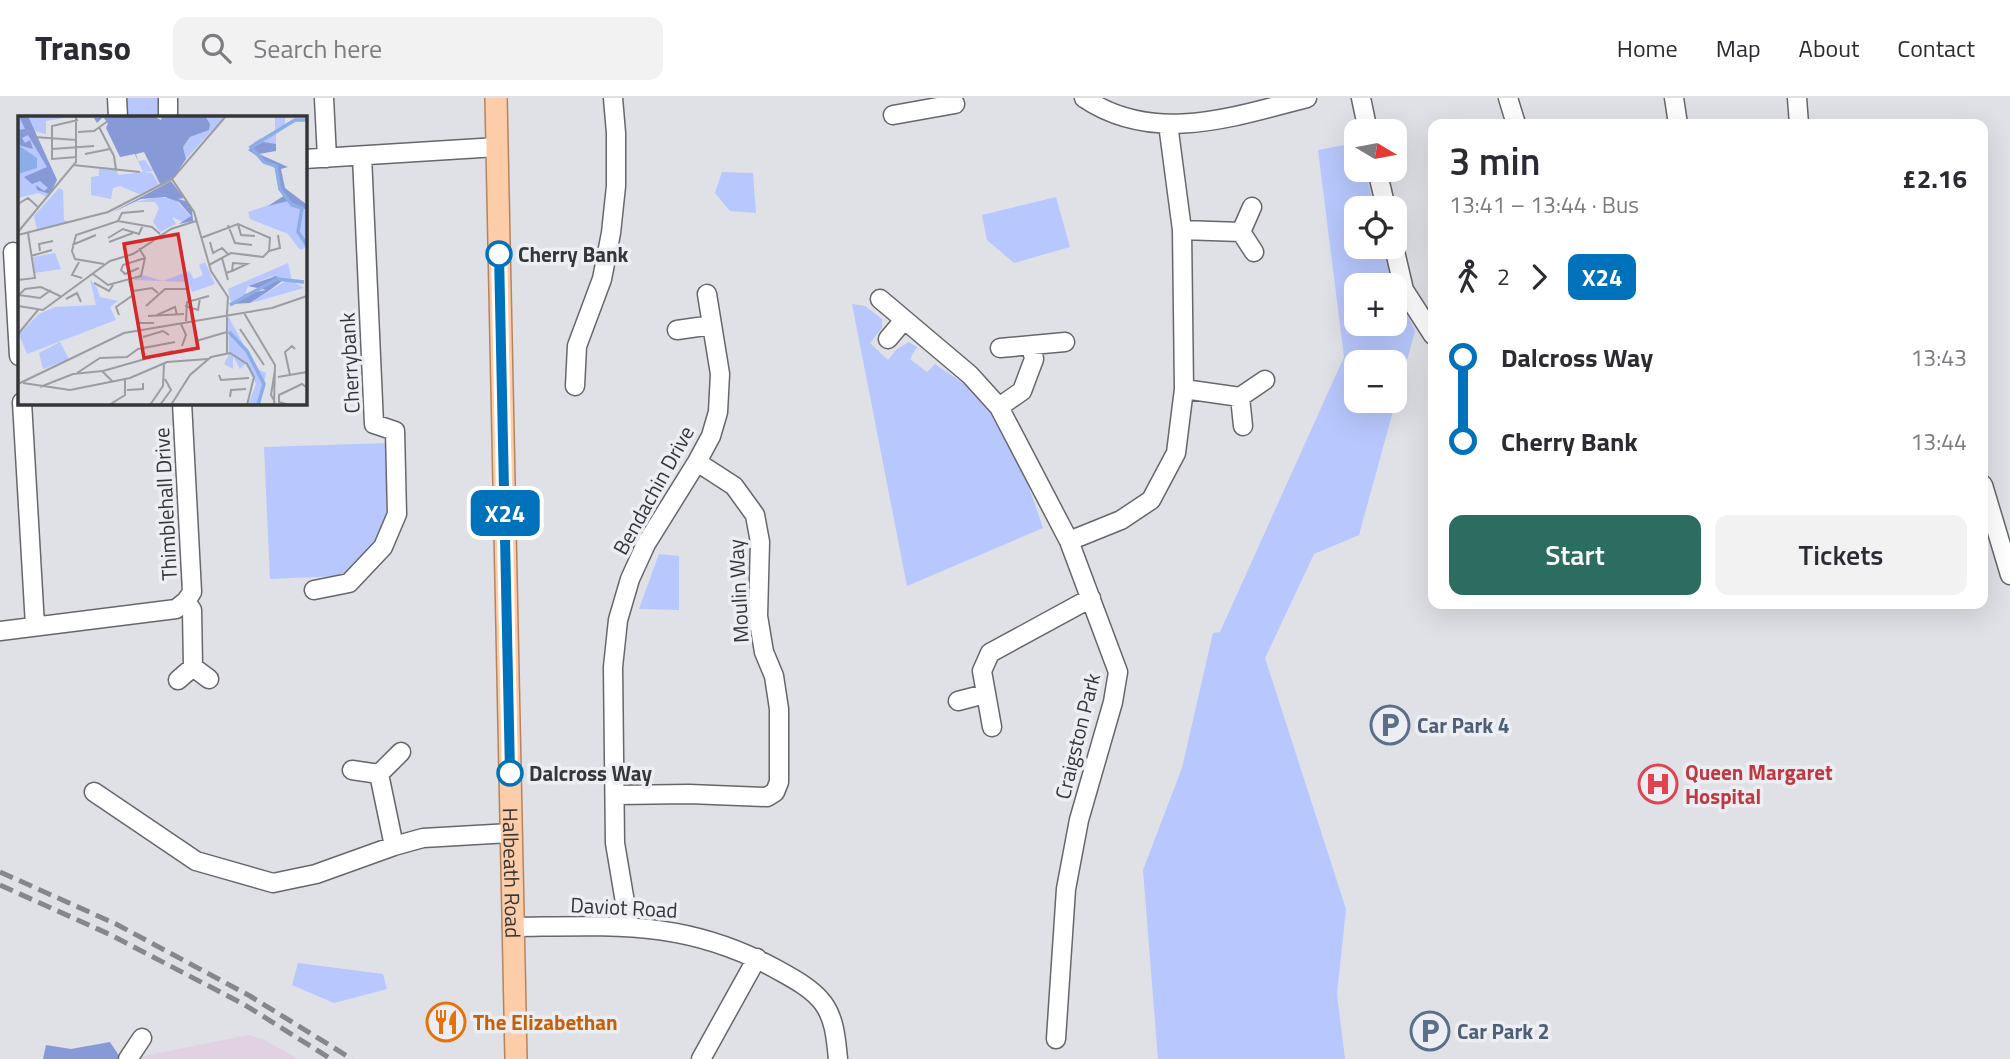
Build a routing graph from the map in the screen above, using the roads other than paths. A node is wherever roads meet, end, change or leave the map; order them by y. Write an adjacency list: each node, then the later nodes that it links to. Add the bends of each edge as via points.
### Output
1 (117, 98): 15 (street)
2 (168, 98): 16 (street)
3 (324, 98): 24 (street)
4 (496, 98): 22 (main road, Halbeath Road)
5 (613, 98): 44 (street, via 616,186 611,233 602,279 577,346)
6 (1084, 98): 21 (street, via 1127,120)
7 (1307, 98): 21 (street, via 1210,123)
8 (1361, 98): 17 (street)
9 (1508, 98): 18 (street)
10 (1674, 98): 19 (street)
11 (1797, 98): 20 (street)
12 (921, 104): 13 (street); 14 (street)
13 (955, 104)
14 (893, 115)
15 (118, 116)
16 (168, 116)
17 (1365, 119)
18 (1514, 119)
19 (1677, 119)
20 (1799, 119)
21 (1168, 124): 27 (street)
22 (497, 147): 23 (street); 71 (main road, Halbeath Road)
23 (362, 156): 24 (street); 55 (street, Cherrybank, via 374,424 395,430 397,514 383,547 349,583)
24 (327, 158): 25 (street)
25 (306, 159)
26 (1252, 206): 28 (street)
27 (1182, 230): 28 (street); 45 (street)
28 (1241, 232): 30 (street)
29 (11, 252): 40 (street)
30 (1254, 252)
31 (1397, 259): 36 (street, via 1404,290)
32 (707, 294): 35 (street, Bendachin Drive)
33 (880, 299): 34 (street, Craigston Park)
34 (904, 320): 38 (street); 49 (street, Craigston Park, via 970,375)
35 (712, 325): 37 (street); 51 (street, Bendachin Drive, via 721,389 711,436)
36 (1428, 327)
37 (677, 330)
38 (888, 339)
39 (1065, 342): 41 (street)
40 (18, 343)
41 (1031, 345): 42 (street); 49 (street, via 1034,359 1022,391)
42 (1000, 348)
43 (1265, 380): 46 (street)
44 (575, 386)
45 (1184, 389): 46 (street); 53 (street, via 1176,453 1151,500 1121,520)
46 (1240, 397): 50 (street)
47 (22, 404): 58 (street)
48 (182, 404): 57 (street, Thimblehall Drive, via 192,592)
49 (999, 407): 53 (street, Craigston Park)
50 (1243, 426)
51 (697, 462): 70 (street, Bendachin Drive, via 646,544 618,620 613,667); 70 (street, Moulin Way, via 734,486 755,515 760,542 758,616 779,709 779,782 767,797)
52 (1988, 502): 54 (street)
53 (1069, 541): 56 (street, Craigston Park)
54 (2010, 575)
55 (314, 590)
56 (1091, 598): 63 (street, via 990,653 982,671); 77 (street, Craigston Park, via 1118,672 1066,889)
57 (186, 601): 58 (street, Thimblehall Drive, via 176,609); 60 (street, Thimblehall Drive, via 192,610)
58 (35, 626): 59 (street, Thimblehall Drive)
59 (0, 631)
60 (193, 667): 61 (street); 62 (street)
61 (209, 679)
62 (178, 680)
63 (985, 694): 64 (street); 65 (street)
64 (958, 701)
65 (992, 727)
66 (401, 752): 68 (street)
67 (352, 770): 68 (street)
68 (379, 774): 72 (street)
69 (94, 792): 72 (street, via 196,861 273,883 316,874)
70 (616, 795): 73 (street, Bendachin Drive, via 615,843)
71 (511, 833): 72 (street, via 423,838); 74 (main road, Halbeath Road)
72 (394, 846)
73 (629, 926): 74 (street, Daviot Road); 75 (street, Daviot Road, via 695,936)
74 (512, 927): 79 (main road, Halbeath Road)
75 (757, 958): 80 (street); 81 (street, Daviot Road, via 805,986 824,1004 835,1030)
76 (142, 1038): 78 (street)
77 (1056, 1039)
78 (128, 1059)
79 (516, 1059)
80 (701, 1059)
81 (838, 1059)

